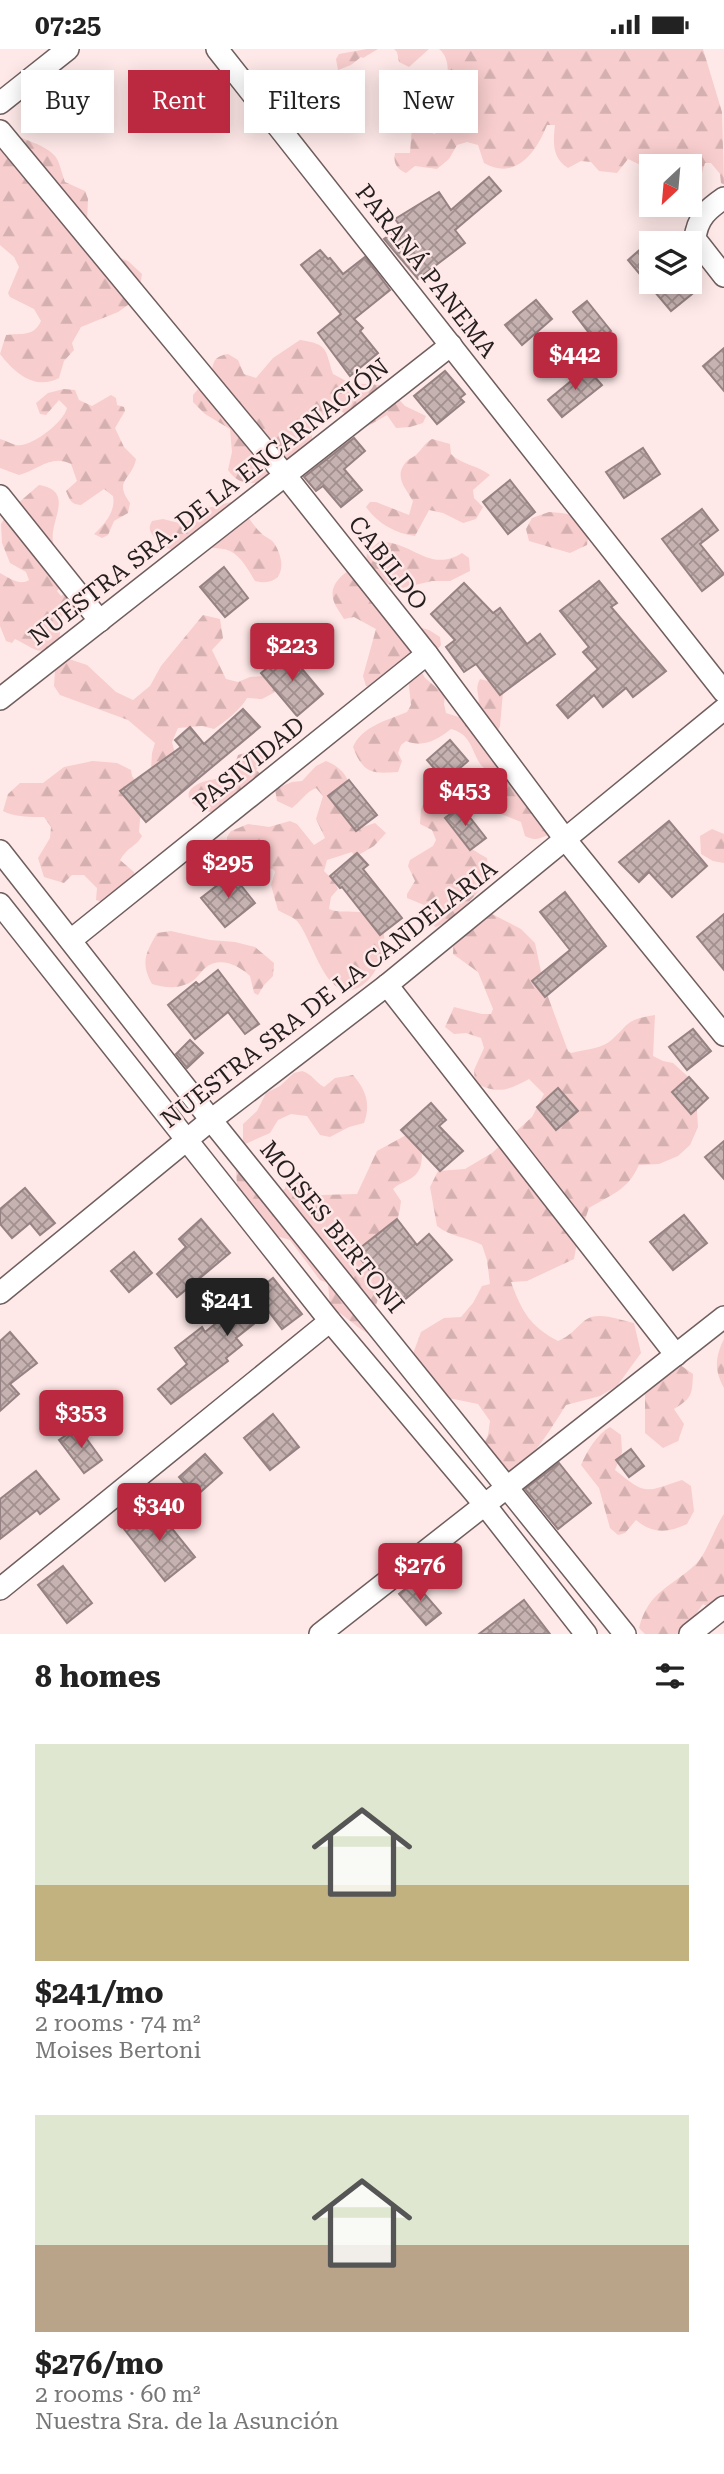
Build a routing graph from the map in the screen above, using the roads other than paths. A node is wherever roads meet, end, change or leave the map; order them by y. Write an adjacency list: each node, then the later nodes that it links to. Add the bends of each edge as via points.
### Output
1 (68, 49): 3 (street)
2 (217, 49): 7 (street, PARANÁ PANEMA)
3 (0, 103)
4 (0, 131): 8 (street, CABILDO)
5 (724, 198): 6 (street, via 706,211 696,226 695,239)
6 (724, 276)
7 (451, 345): 8 (street, NUESTRA SRA. DE LA ENCARNACIÓN); 12 (street, PARANÁ PANEMA)
8 (285, 475): 10 (street, NUESTRA SRA. DE LA ENCARNACIÓN); 11 (street, CABILDO)
9 (0, 496): 10 (street)
10 (100, 621): 13 (street, NUESTRA SRA. DE LA ENCARNACIÓN)
11 (427, 654): 15 (street, CABILDO); 18 (street, PASIVIDAD)
12 (724, 692)
13 (0, 699)
14 (724, 709): 15 (street, NUESTRA SRA DE LA CANDELARIA)
15 (565, 839): 19 (street, NUESTRA SRA DE LA CANDELARIA); 20 (street, CABILDO)
16 (0, 851): 18 (street, MOISES BERTONI)
17 (0, 904): 22 (street)
18 (71, 940): 21 (street, MOISES BERTONI)
19 (387, 985): 21 (street, NUESTRA SRA DE LA CANDELARIA); 26 (street)
20 (724, 1035)
21 (211, 1120): 22 (street, NUESTRA SRA DE LA CANDELARIA); 27 (street, MOISES BERTONI)
22 (186, 1140): 23 (street, NUESTRA SRA DE LA CANDELARIA); 25 (street)
23 (4, 1282)
24 (724, 1317): 26 (street)
25 (330, 1321): 28 (street); 29 (street)
26 (676, 1355): 27 (street)
27 (508, 1487): 28 (street); 33 (street, MOISES BERTONI)
28 (485, 1505): 31 (street); 32 (street)
29 (0, 1589)
30 (724, 1607): 34 (street)
31 (320, 1634)
32 (586, 1634)
33 (625, 1634)
34 (690, 1634)

